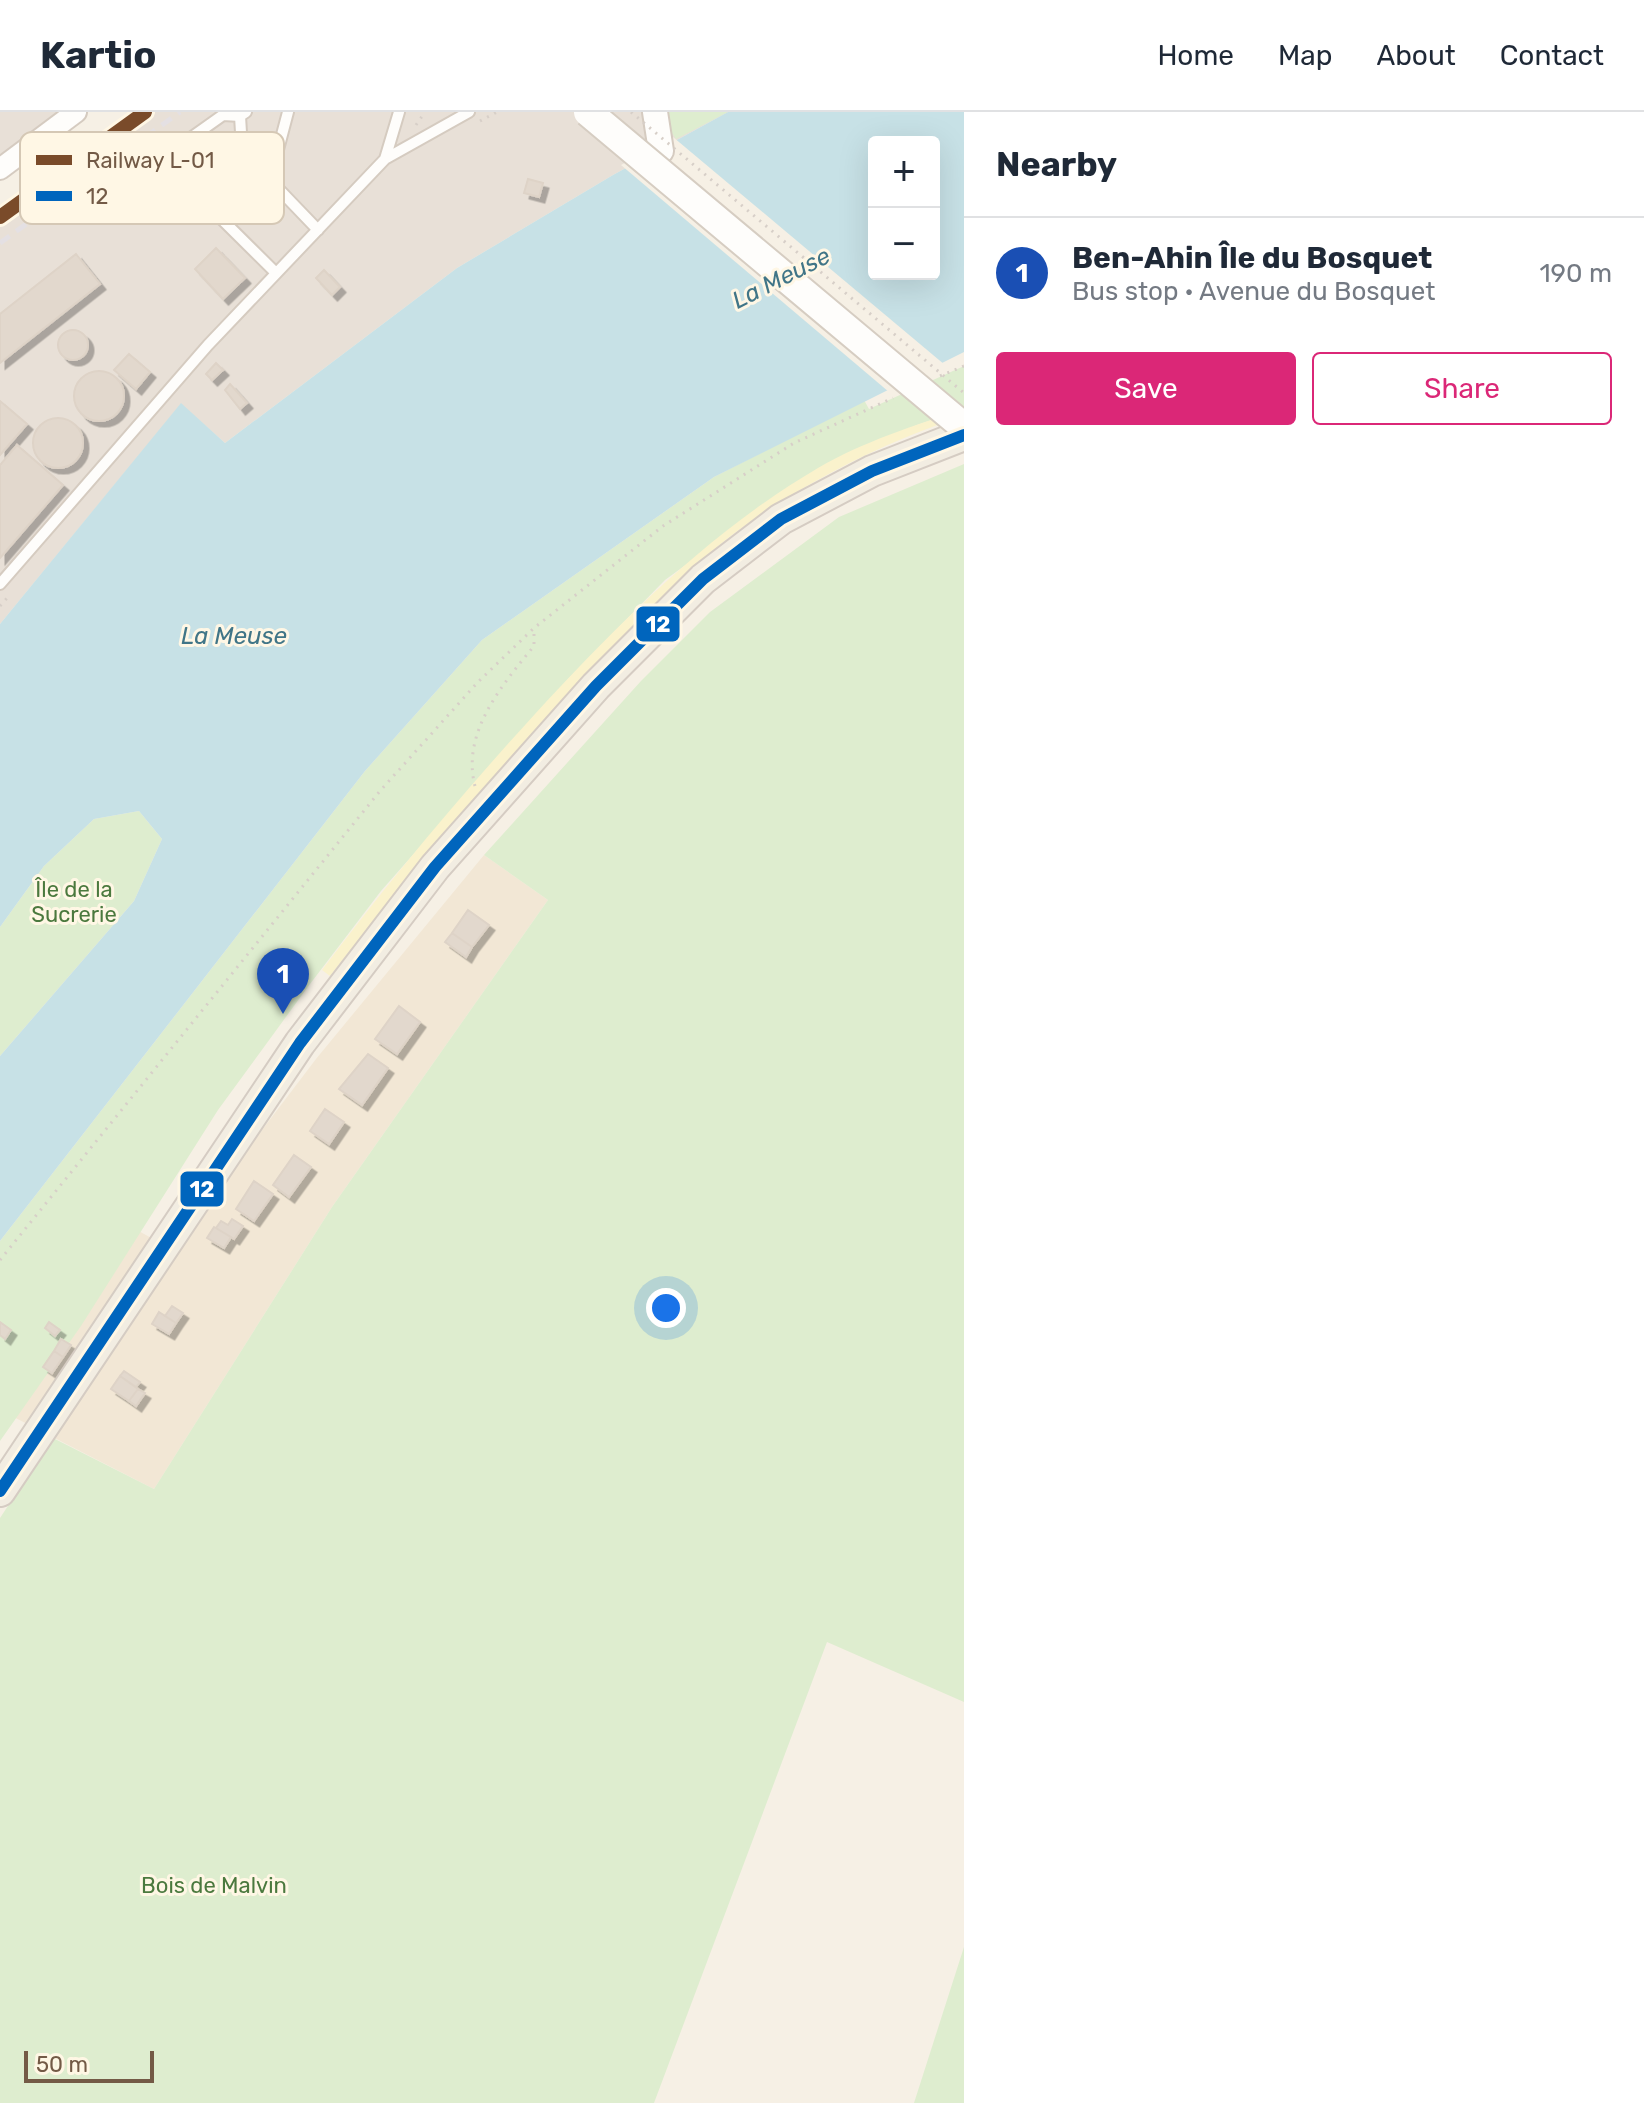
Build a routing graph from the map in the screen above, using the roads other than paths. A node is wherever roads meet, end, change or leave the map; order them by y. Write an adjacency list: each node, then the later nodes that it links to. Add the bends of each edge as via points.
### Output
1 (76, 112): 9 (street)
2 (288, 112): 11 (lane)
3 (399, 112): 14 (lane)
4 (469, 112): 14 (lane)
5 (588, 112): 6 (street, bridge); 21 (main road, bridge)
6 (606, 112)
7 (615, 112): 12 (main road)
8 (243, 114): 10 (lane, via 223,115)
9 (49, 132)
10 (199, 132)
11 (283, 132)
12 (658, 132): 20 (main road)
13 (20, 154): 15 (street)
14 (385, 159): 18 (lane)
15 (0, 169)
16 (284, 195): 18 (lane)
17 (227, 224): 19 (lane)
18 (318, 230): 19 (lane)
19 (276, 273): 23 (lane)
20 (964, 405)
21 (964, 427)
22 (964, 435): 24 (main road, via 872,471 781,519 703,579 596,686 435,867 300,1043)
23 (0, 584)
24 (0, 1491)

